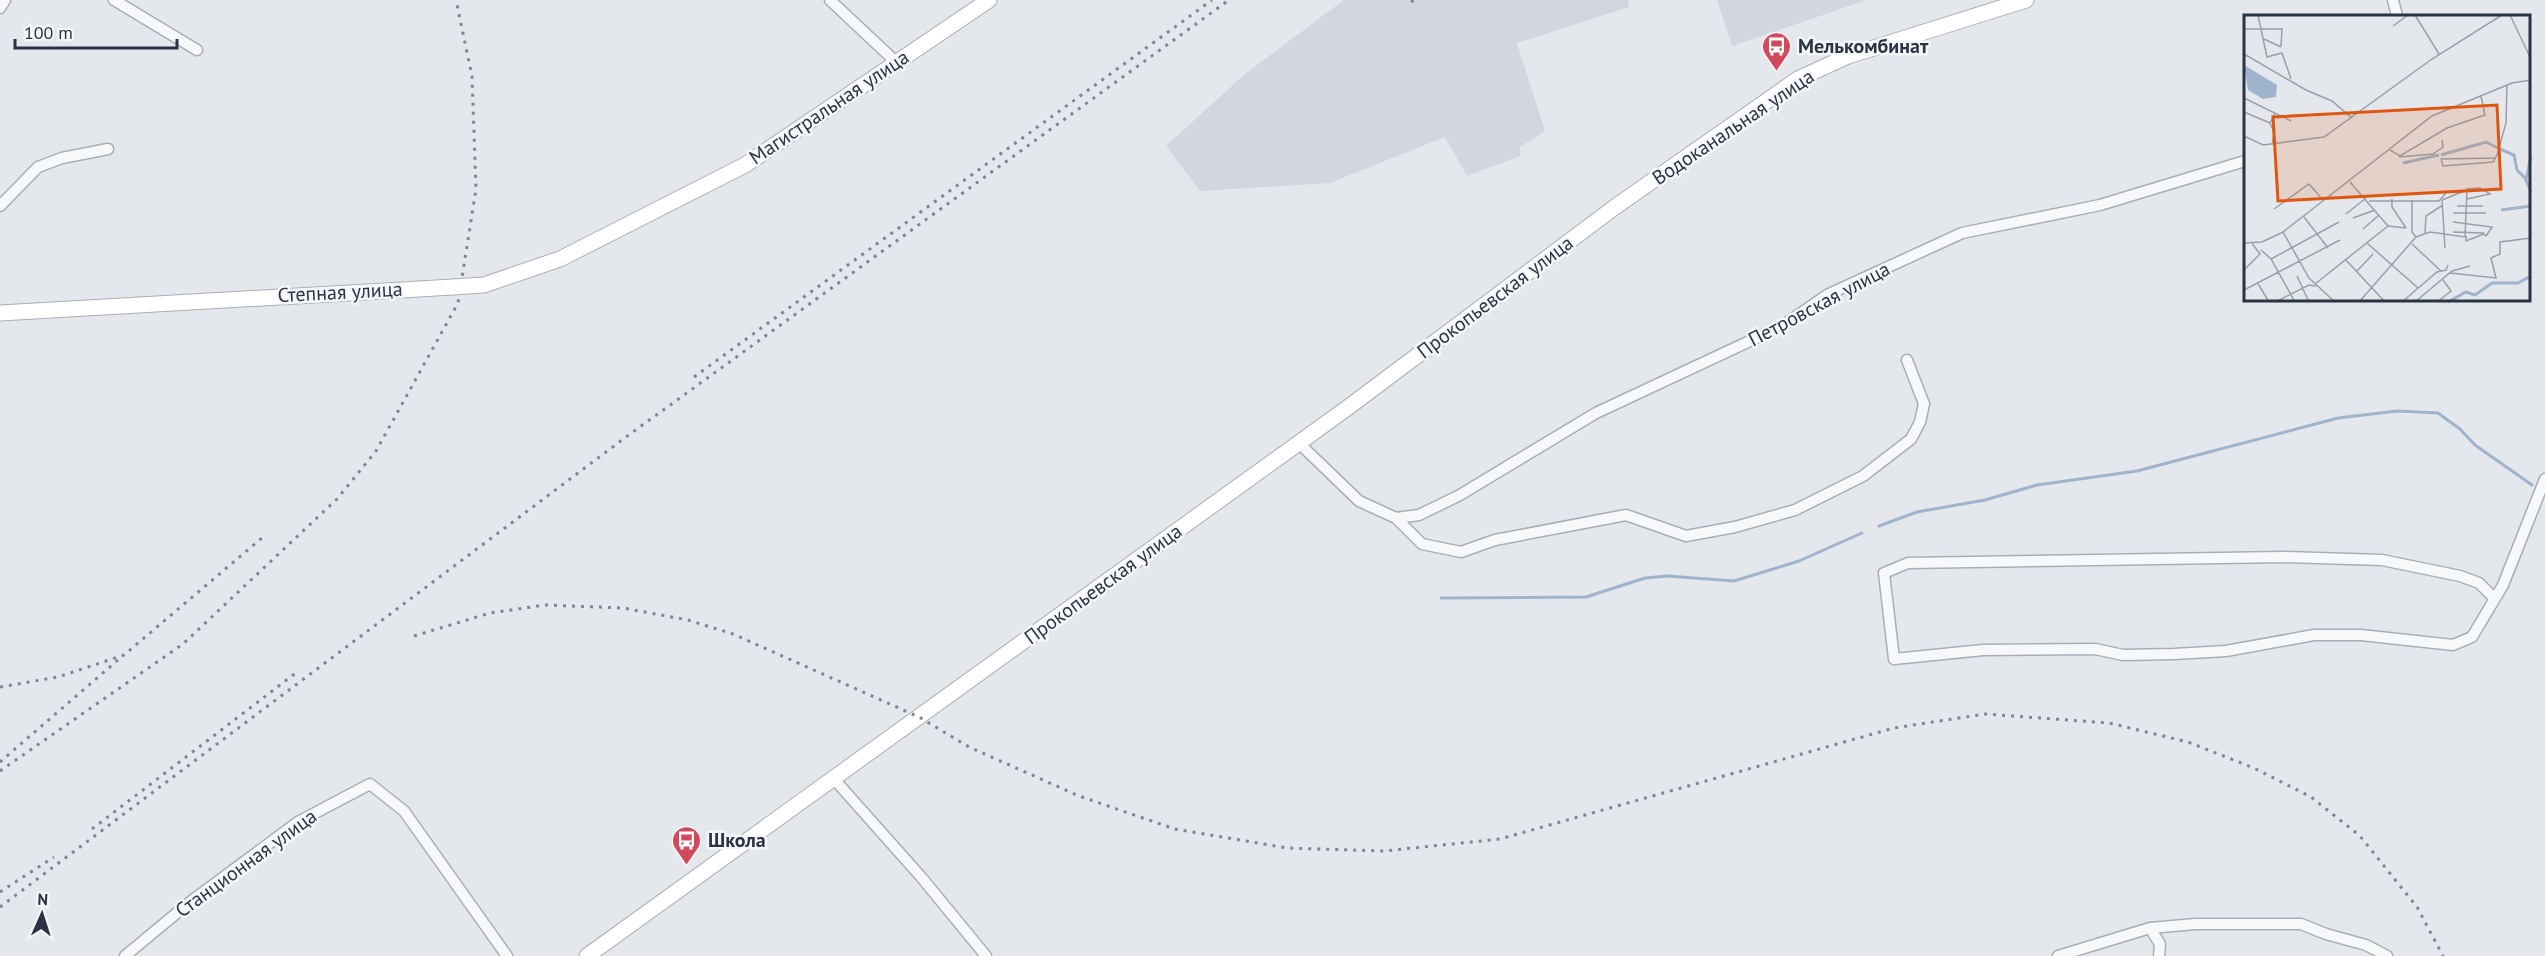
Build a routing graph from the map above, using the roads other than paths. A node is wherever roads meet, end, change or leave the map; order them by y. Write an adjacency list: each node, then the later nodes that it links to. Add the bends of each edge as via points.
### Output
1 (4, 0): 7 (street)
2 (114, 0): 9 (street)
3 (830, 0): 10 (street)
4 (989, 0): 10 (main road, Магистральная улица)
5 (2026, 0): 15 (main road, Водоканальная улица, via 1848,56 1798,79)
6 (2393, 0): 8 (street)
7 (0, 8)
8 (2397, 15)
9 (197, 50)
10 (896, 62): 14 (main road, Магистральная улица, via 745,165)
11 (108, 148): 13 (street, via 38,167)
12 (2244, 161): 20 (street, Петровская улица, via 2100,205 1962,233 1827,295 1782,326 1596,413 1460,495 1419,515)
13 (0, 206)
14 (664, 207): 16 (main road, Степная улица, via 560,259 484,285)
15 (1615, 207): 22 (main road, Прокопьевская улица, via 1350,406)
16 (0, 313)
17 (1907, 360): 20 (street, via 1924,404 1911,439 1863,476 1795,510 1686,536 1626,515 1495,540 1461,552 1422,544)
18 (1305, 449): 20 (street, via 1359,501)
19 (2545, 479): 21 (street, via 2503,585)
20 (1396, 518)
21 (2493, 597): 21 (street, via 2472,637 2453,645 2361,635 2314,635 2205,652 2123,655 2095,649 1983,650 1894,659 1884,573 1908,563 2283,557 2382,560 2460,576 2479,583)
22 (834, 779): 26 (main road, Прокопьевская улица); 27 (street)
23 (2150, 928): 28 (street); 29 (street, via 2160,944); 30 (street, via 2301,924)
24 (125, 956): 25 (street, Станционная улица, via 297,822 370,784 404,811)
25 (507, 956)
26 (587, 956)
27 (986, 956)
28 (2058, 956)
29 (2159, 956)
30 (2387, 956)

